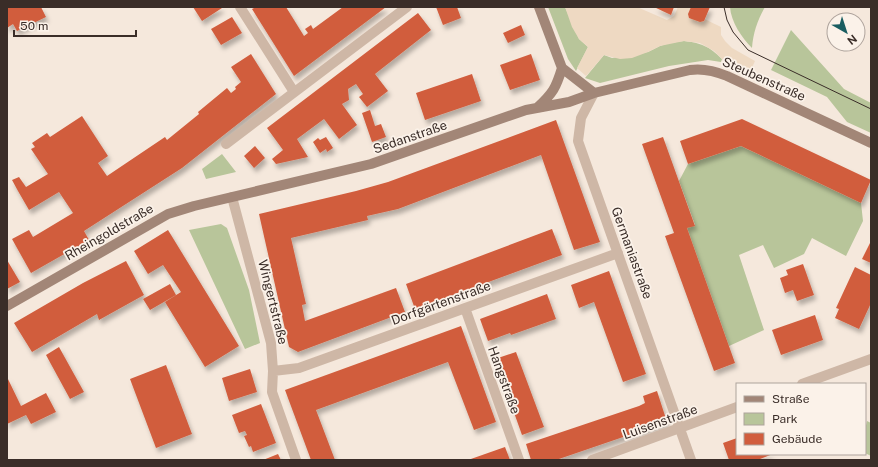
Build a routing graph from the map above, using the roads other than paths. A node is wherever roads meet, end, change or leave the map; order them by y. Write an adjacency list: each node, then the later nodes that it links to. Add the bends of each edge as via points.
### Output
1 (240, 7): 5 (street)
2 (407, 7): 5 (street)
3 (539, 7): 4 (street)
4 (562, 68): 6 (street); 7 (street, via 550,96)
5 (294, 92): 9 (street)
6 (594, 93): 7 (street, Sedanstraße, via 569,102); 8 (street, Steubenstraße, via 690,70 711,70); 11 (street, Germaniastraße, via 581,118 578,141)
7 (537, 108): 10 (street, Sedanstraße, via 371,164)
8 (871, 143)
9 (226, 144)
10 (232, 197): 12 (street, Rheingoldstraße, via 162,216); 15 (street, Wingertstraße, via 271,343)
11 (618, 254): 13 (street, Dorfgärtenstraße); 18 (street, Germaniastraße)
12 (7, 306)
13 (465, 308): 15 (street, Dorfgärtenstraße, via 299,368); 20 (street, Hangstraße)
14 (871, 359): 16 (street)
15 (272, 371): 19 (street, Wingertstraße, via 272,392)
16 (805, 383)
17 (736, 407): 18 (street, Luisenstraße)
18 (680, 428): 21 (street, Luisenstraße); 22 (street, Germaniastraße)
19 (296, 460)
20 (519, 460)
21 (592, 460)
22 (691, 460)

